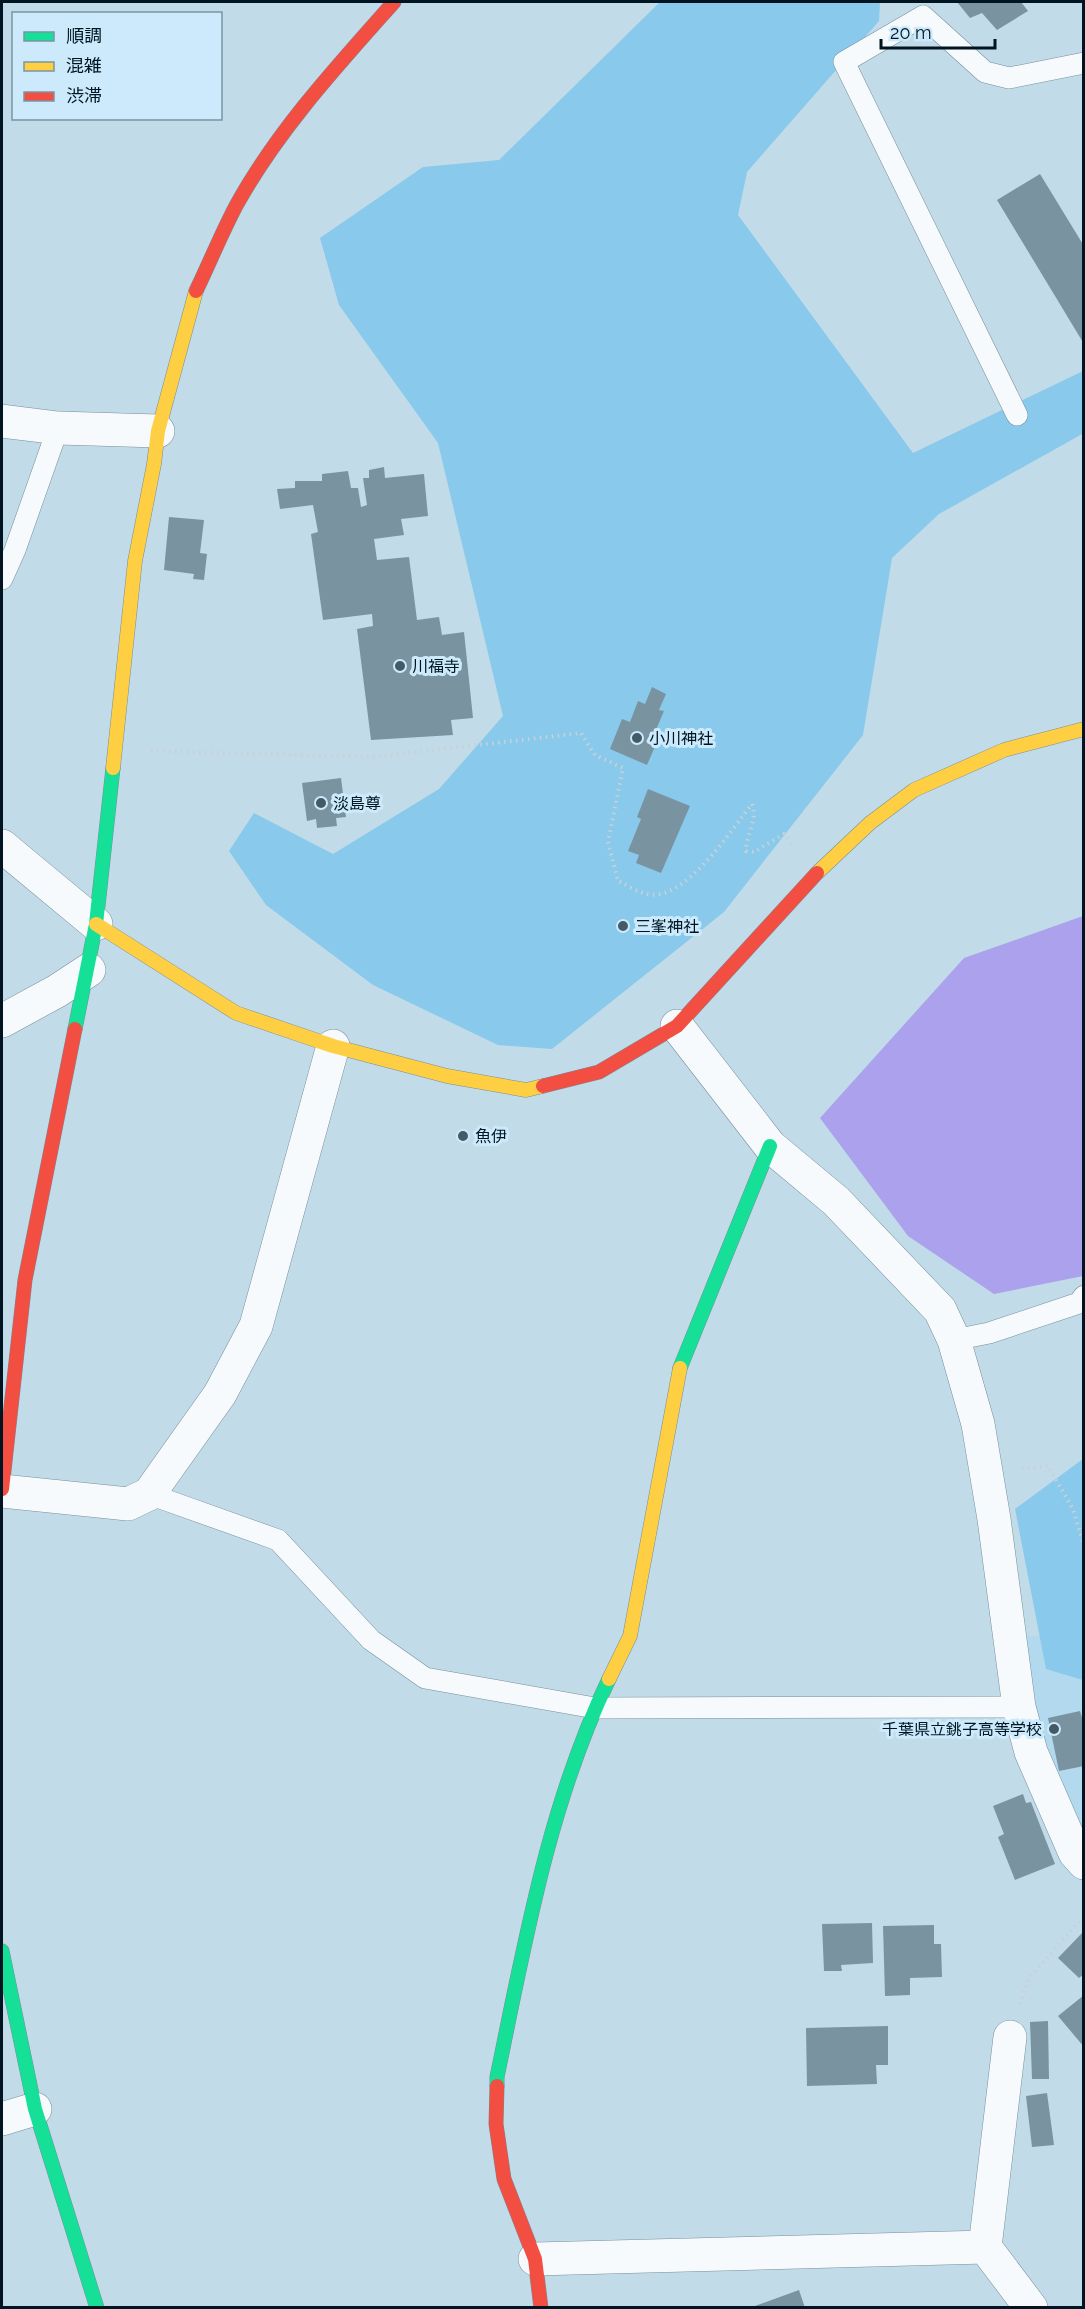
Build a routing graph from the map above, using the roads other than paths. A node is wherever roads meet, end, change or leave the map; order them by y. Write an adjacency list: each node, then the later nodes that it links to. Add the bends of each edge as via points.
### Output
1 (394, 2): 6 (street, via 276,144 238,203 193,296)
2 (1083, 63): 3 (lane, via 1009,78 985,72 923,16 844,62)
3 (1017, 416)
4 (2, 421): 5 (street)
5 (58, 428): 6 (street); 7 (lane)
6 (158, 430): 10 (street, via 135,561)
7 (2, 579)
8 (1083, 729): 13 (street, via 1004,750 914,790 816,874)
9 (2, 846): 10 (street)
10 (96, 924): 11 (street); 14 (street, via 236,1013)
11 (89, 970): 12 (street); 18 (street, via 26,1280)
12 (2, 1021)
13 (677, 1026): 14 (street, via 599,1072 526,1090 447,1076); 15 (street)
14 (333, 1046): 19 (street, via 256,1326 220,1394)
15 (770, 1146): 17 (street, via 836,1201 932,1301); 21 (street, via 680,1366 630,1636)
16 (1083, 1296): 17 (lane, via 1079,1303 989,1333)
17 (954, 1340): 20 (street, via 978,1424)
18 (2, 1490): 19 (street, via 128,1504)
19 (149, 1494): 21 (lane, via 278,1540 371,1641 424,1678)
20 (1019, 1707): 21 (lane); 22 (street, via 1031,1752 1075,1853)
21 (596, 1708): 28 (street, via 560,1801 497,2078 496,2124 504,2179)
22 (1083, 1863)
23 (2, 1951): 25 (street)
24 (1010, 2037): 27 (street)
25 (35, 2109): 26 (street); 29 (street)
26 (2, 2119)
27 (985, 2247): 28 (street); 31 (street)
28 (536, 2259): 30 (street)
29 (97, 2307)
30 (541, 2307)
31 (1031, 2307)

